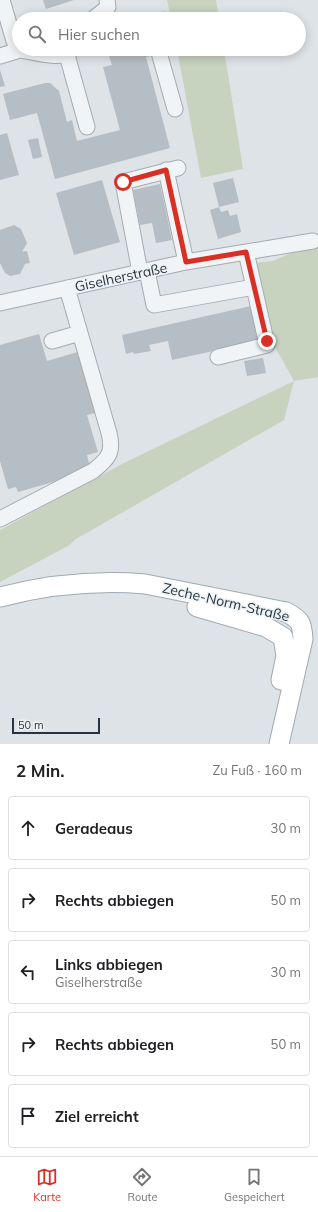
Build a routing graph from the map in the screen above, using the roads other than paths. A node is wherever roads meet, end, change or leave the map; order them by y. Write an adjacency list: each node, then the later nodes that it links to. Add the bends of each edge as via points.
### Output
1 (2, 0): 4 (street)
2 (107, 0): 3 (street, via 108,7)
3 (102, 12)
4 (5, 26): 5 (street)
5 (12, 38)
6 (12, 52): 7 (street)
7 (0, 56)
8 (71, 56): 11 (street)
9 (160, 56): 10 (street)
10 (174, 109)
11 (87, 127)
12 (314, 241): 13 (street, Giselherstraße)
13 (246, 252): 14 (street, Giselherstraße); 16 (street)
14 (186, 262): 15 (street, Giselherstraße); 15 (street, via 172,169 123,182)
15 (144, 271): 16 (street, via 154,305); 17 (street, Giselherstraße)
16 (254, 287): 21 (street, via 266,345)
17 (67, 288): 18 (street, Giselherstraße); 19 (street)
18 (0, 304)
19 (80, 333): 20 (street); 22 (street, via 112,444 109,455 104,463 93,471)
20 (52, 341)
21 (218, 357)
22 (0, 519)
23 (72, 585): 24 (main road, Zeche-Norm-Straße); 25 (main road, Zeche-Norm-Straße, via 153,595 251,622 277,632 283,637 286,656); 26 (main road, Zeche-Norm-Straße, via 124,582 145,584 286,612 298,619 302,639)
24 (0, 597)
25 (269, 744)
26 (279, 744)

